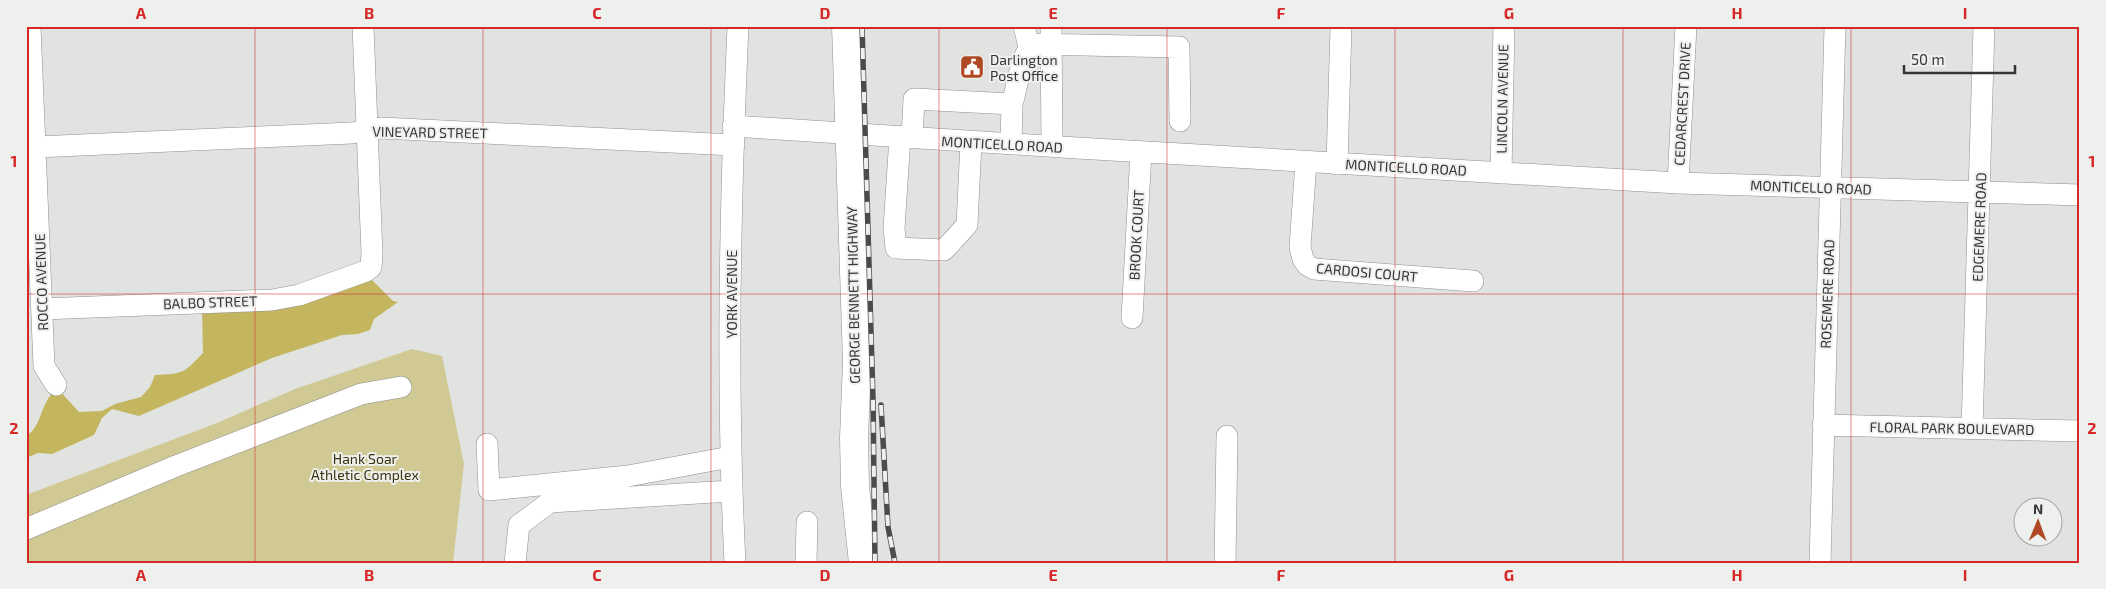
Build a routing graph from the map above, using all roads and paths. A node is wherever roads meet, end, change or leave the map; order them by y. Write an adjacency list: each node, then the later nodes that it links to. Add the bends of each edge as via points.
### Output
1 (30, 26): 22 (street, ROCCO AVENUE)
2 (363, 26): 15 (street)
3 (738, 26): 17 (street, YORK AVENUE)
4 (846, 26): 16 (main road, GEORGE BENNETT HIGHWAY)
5 (1024, 26): 12 (street)
6 (1341, 26): 25 (street)
7 (1504, 26): 26 (street, LINCOLN AVENUE)
8 (1686, 26): 27 (street, CEDARCREST DRIVE)
9 (1835, 26): 28 (street, ROSEMERE ROAD)
10 (1984, 26): 29 (street, EDGEMERE ROAD)
11 (1051, 35): 12 (street); 14 (street, via 1179,47); 21 (street)
12 (1028, 47): 13 (street)
13 (1012, 104): 18 (street, via 914,99); 20 (street)
14 (1180, 120)
15 (366, 130): 17 (street, VINEYARD STREET); 22 (street, VINEYARD STREET); 32 (street, BALBO STREET, via 372,254 371,267 366,271 300,295 272,300)
16 (848, 135): 17 (street, MONTICELLO ROAD); 18 (street, MONTICELLO ROAD); 48 (main road, GEORGE BENNETT HIGHWAY, via 857,362 855,467)
17 (734, 136): 41 (street, YORK AVENUE)
18 (906, 138): 19 (street, MONTICELLO ROAD); 19 (street, via 894,228 896,248 944,250 967,225)
19 (971, 142): 20 (street, MONTICELLO ROAD)
20 (1011, 144): 21 (street, MONTICELLO ROAD)
21 (1052, 146): 23 (street, MONTICELLO ROAD)
22 (36, 147): 32 (street, ROCCO AVENUE)
23 (1141, 152): 24 (street, MONTICELLO ROAD); 33 (street, BROOK COURT)
24 (1306, 162): 25 (street, MONTICELLO ROAD); 31 (street, CARDOSI COURT, via 1300,247 1307,265 1314,269)
25 (1337, 164): 26 (street, MONTICELLO ROAD)
26 (1501, 172): 27 (street, MONTICELLO ROAD)
27 (1678, 182): 28 (street, MONTICELLO ROAD)
28 (1830, 187): 29 (street, MONTICELLO ROAD); 36 (street, ROSEMERE ROAD)
29 (1980, 192): 30 (street, MONTICELLO ROAD); 37 (street, EDGEMERE ROAD)
30 (2080, 195)
31 (1473, 281)
32 (42, 309): 34 (street, ROCCO AVENUE, via 44,366)
33 (1132, 318)
34 (56, 384)
35 (401, 387): 44 (street, via 361,394)
36 (1824, 425): 37 (street, FLORAL PARK BOULEVARD); 50 (street, ROSEMERE ROAD)
37 (1972, 428): 38 (street, FLORAL PARK BOULEVARD)
38 (2080, 431)
39 (1227, 436): 49 (street)
40 (487, 444): 41 (street, via 489,490 628,476)
41 (730, 457): 42 (street, YORK AVENUE)
42 (731, 491): 45 (street, via 550,502 519,525); 46 (street, YORK AVENUE)
43 (807, 522): 47 (street)
44 (26, 529)
45 (515, 563)
46 (735, 563)
47 (806, 563)
48 (863, 563)
49 (1225, 563)
50 (1820, 563)

